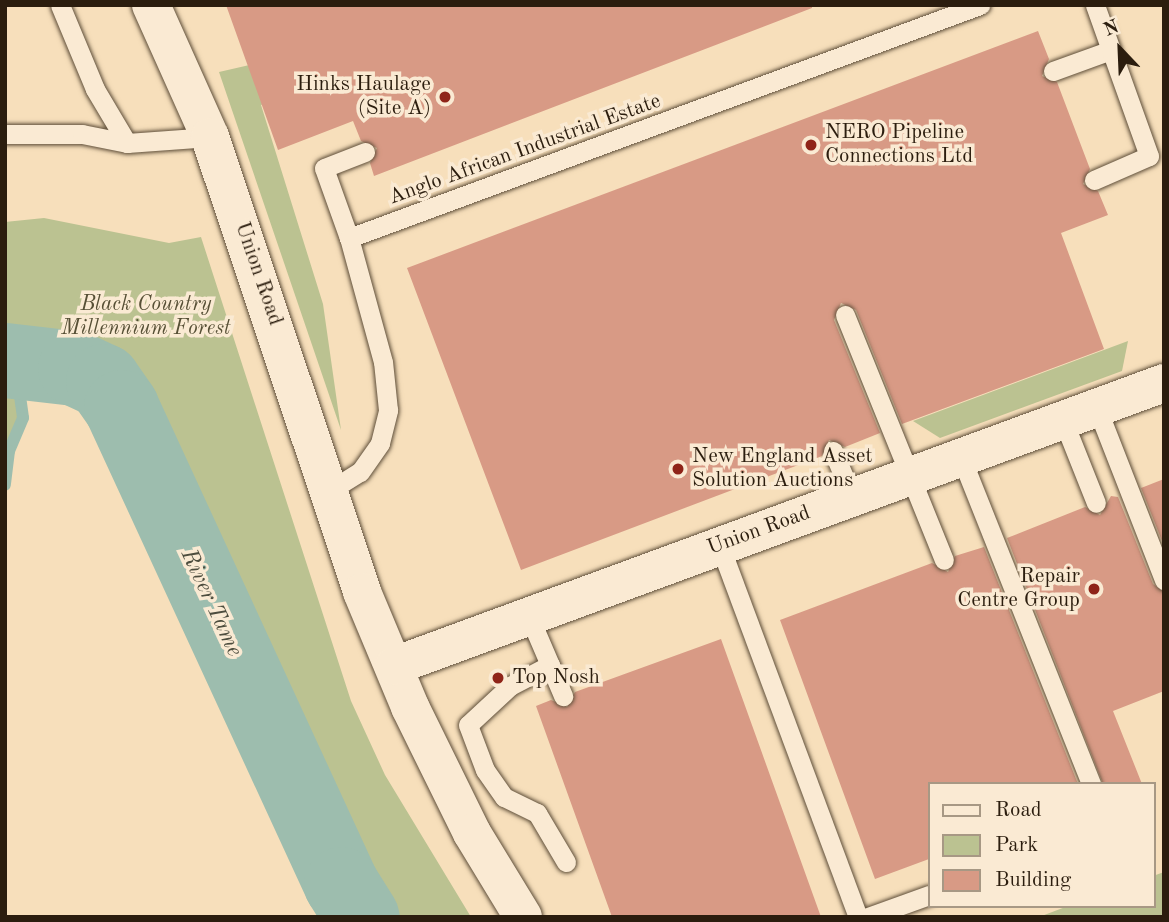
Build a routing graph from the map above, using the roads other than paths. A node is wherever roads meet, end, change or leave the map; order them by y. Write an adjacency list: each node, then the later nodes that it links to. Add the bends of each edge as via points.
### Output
1 (60, 5): 9 (lane, via 95,89)
2 (151, 5): 8 (street, Union Road)
3 (980, 5): 12 (lane, Anglo African Industrial Estate)
4 (1095, 5): 5 (lane)
5 (1111, 50): 6 (lane); 11 (lane, via 1149,156)
6 (1053, 71)
7 (5, 135): 9 (lane, via 82,134)
8 (210, 137): 9 (lane); 19 (street, Union Road)
9 (127, 143)
10 (365, 152): 12 (lane, via 324,168)
11 (1094, 180)
12 (349, 238): 19 (lane, via 380,351 388,410 380,443 360,472)
13 (845, 314): 18 (lane)
14 (1164, 383): 15 (street, Union Road)
15 (1080, 414): 17 (street, Union Road); 21 (lane); 24 (lane)
16 (833, 451): 20 (lane)
17 (961, 457): 18 (street, Union Road); 29 (lane)
18 (911, 476): 20 (street, Union Road); 23 (lane)
19 (329, 491): 27 (street, Union Road)
20 (852, 496): 22 (street, Union Road)
21 (1096, 503)
22 (720, 545): 25 (street, Union Road); 33 (lane)
23 (944, 560)
24 (1164, 580)
25 (529, 616): 26 (lane); 27 (street, Union Road)
26 (550, 665): 28 (lane); 30 (lane, via 510,686 468,725 485,770 505,797 537,813)
27 (394, 666): 32 (street, Union Road, via 472,833)
28 (563, 696)
29 (1090, 782)
30 (566, 862)
31 (928, 895): 34 (lane)
32 (523, 917)
33 (858, 917)
34 (867, 917)

